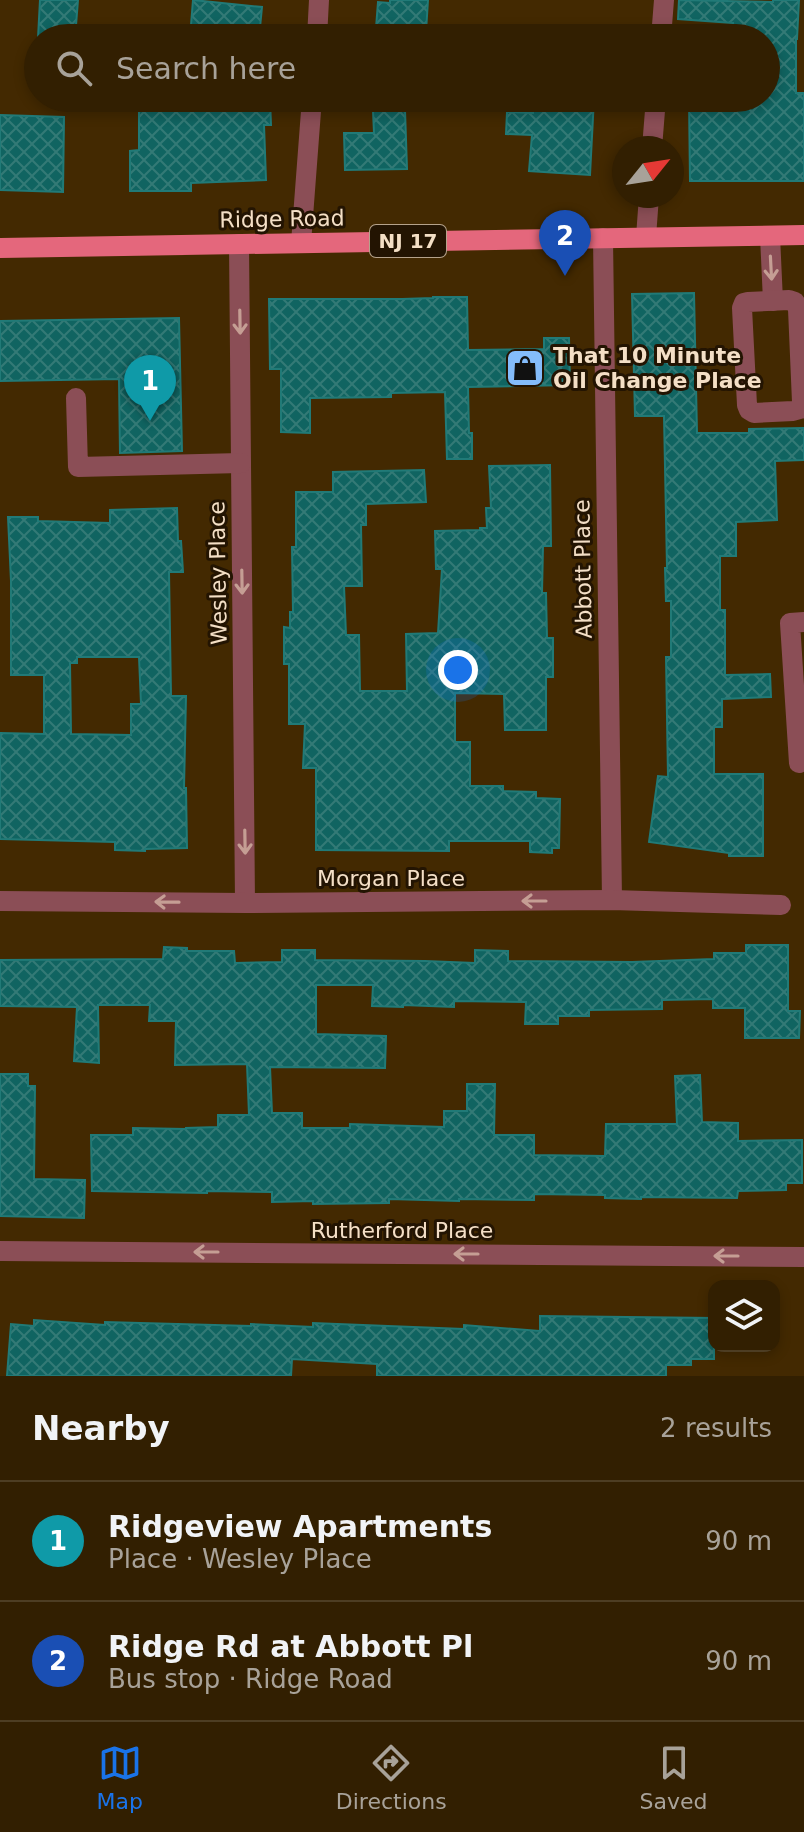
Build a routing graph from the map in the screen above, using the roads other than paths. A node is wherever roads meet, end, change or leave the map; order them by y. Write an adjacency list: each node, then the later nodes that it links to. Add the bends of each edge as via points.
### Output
1 (319, 0): 3 (street)
2 (664, 0): 4 (street)
3 (318, 24)
4 (662, 24)
5 (311, 112): 13 (street)
6 (655, 112): 7 (street)
7 (653, 136)
8 (648, 208): 11 (street)
9 (804, 235): 10 (main road, Ridge Road / NJ 17)
10 (770, 236): 11 (main road, Ridge Road / NJ 17); 16 (street, one-way to 16)
11 (646, 237): 12 (main road, Ridge Road / NJ 17)
12 (603, 238): 13 (main road, Ridge Road / NJ 17); 22 (street, Abbott Place)
13 (301, 243): 14 (main road, Ridge Road / NJ 17)
14 (239, 244): 15 (main road, Ridge Road / NJ 17); 19 (street, Wesley Place, one-way to 19)
15 (0, 248)
16 (773, 301): 17 (street, via 795,302); 17 (street, via 748,302 742,308 749,410 800,409)
17 (802, 359)
18 (76, 398): 19 (street, via 78,467)
19 (241, 463): 24 (street, Wesley Place, one-way to 24)
20 (804, 622): 21 (street, via 790,623)
21 (799, 763)
22 (612, 900): 24 (street, Morgan Place, one-way to 24); 25 (street, Morgan Place)
23 (0, 901): 24 (street, Morgan Place, one-way to 23)
24 (245, 903)
25 (781, 905)
26 (0, 1251): 27 (street, Rutherford Place, one-way to 26)
27 (804, 1257)

